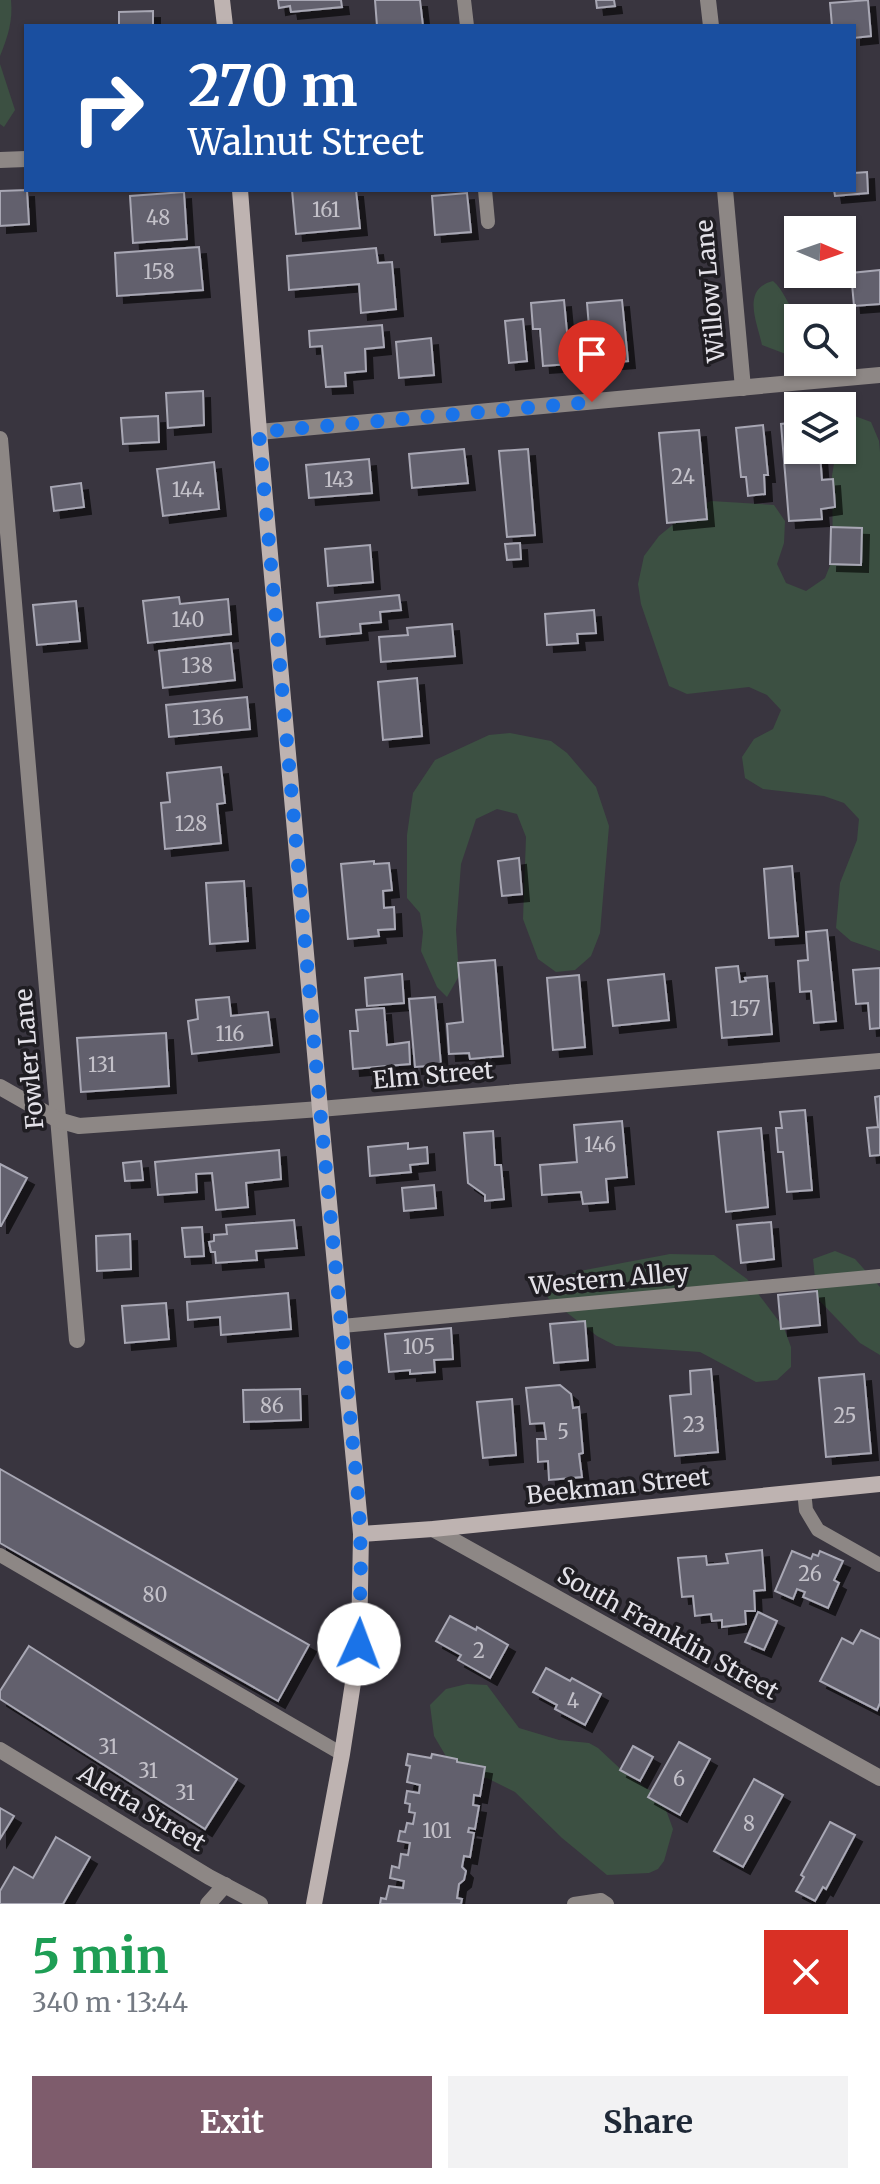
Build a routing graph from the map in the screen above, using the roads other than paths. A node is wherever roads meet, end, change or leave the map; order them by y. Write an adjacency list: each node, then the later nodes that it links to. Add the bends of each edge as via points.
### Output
1 (222, 0): 4 (street)
2 (464, 0): 5 (lane)
3 (708, 0): 6 (street)
4 (225, 24)
5 (467, 24)
6 (711, 24)
7 (24, 159): 8 (street)
8 (0, 160)
9 (240, 192): 15 (street)
10 (485, 192): 12 (lane)
11 (725, 192): 14 (street, Willow Lane)
12 (488, 222)
13 (880, 375): 14 (street)
14 (743, 388): 15 (street)
15 (259, 432): 19 (street)
16 (0, 439): 20 (street, Fowler Lane)
17 (880, 1061): 19 (street, Elm Street)
18 (0, 1087): 20 (street, Elm Street)
19 (320, 1109): 20 (street, Elm Street, via 79,1126); 22 (street)
20 (58, 1120): 23 (street, Fowler Lane)
21 (880, 1276): 22 (lane, Western Alley)
22 (342, 1326): 27 (street)
23 (77, 1340)
24 (880, 1484): 25 (street, Beekman Street)
25 (804, 1491): 26 (street, Beekman Street); 29 (lane, via 806,1510 818,1530)
26 (433, 1529): 27 (street, Beekman Street); 32 (street, South Franklin Street)
27 (361, 1534): 31 (street, via 359,1644)
28 (0, 1555): 31 (lane)
29 (880, 1565)
30 (0, 1750): 33 (street, Aletta Street)
31 (342, 1754): 36 (street)
32 (880, 1778)
33 (225, 1885): 34 (street); 35 (street, Aletta Street)
34 (208, 1904)
35 (260, 1904)
36 (314, 1904)
37 (574, 1904): 38 (lane)
38 (607, 1904)

